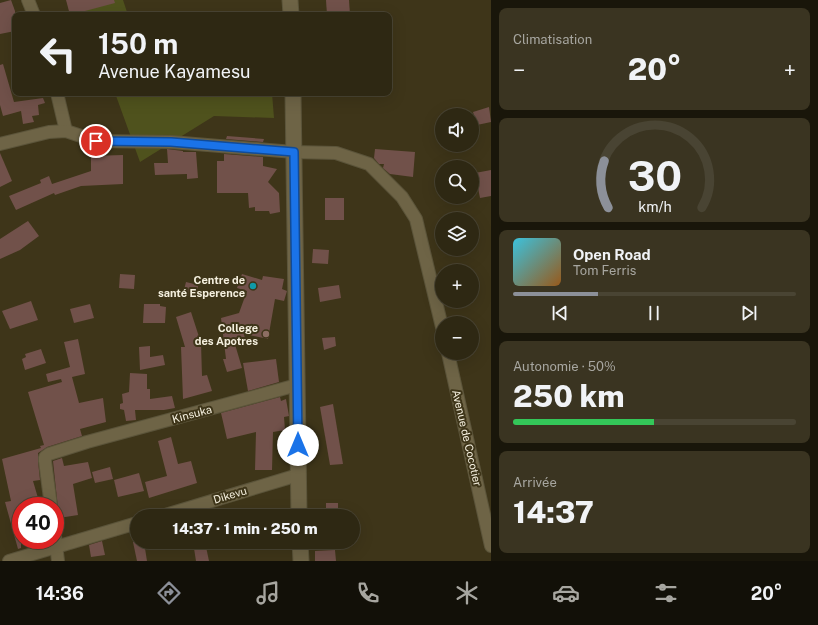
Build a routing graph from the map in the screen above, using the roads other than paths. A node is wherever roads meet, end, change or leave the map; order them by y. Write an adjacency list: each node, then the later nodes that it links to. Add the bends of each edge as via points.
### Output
1 (28, 0): 3 (street)
2 (290, 0): 4 (street)
3 (33, 12)
4 (291, 12)
5 (58, 96): 7 (street)
6 (293, 96): 9 (street)
7 (66, 131): 8 (street, via 49,132); 9 (street, via 96,141 171,142)
8 (0, 144)
9 (294, 152): 10 (street, via 336,153 369,164 402,197 416,219); 12 (street)
10 (439, 316)
11 (450, 360): 19 (street, Avenue de Cocotier)
12 (297, 385): 13 (street); 14 (street, Kinsuka, via 87,442 45,457)
13 (298, 475): 15 (street, Dikevu); 16 (street)
14 (50, 497)
15 (185, 509)
16 (299, 509)
17 (130, 525): 18 (street)
18 (64, 539)
19 (491, 546)
20 (37, 549): 23 (street)
21 (57, 549): 24 (street)
22 (300, 549): 25 (street)
23 (9, 561)
24 (58, 561)
25 (301, 561)

